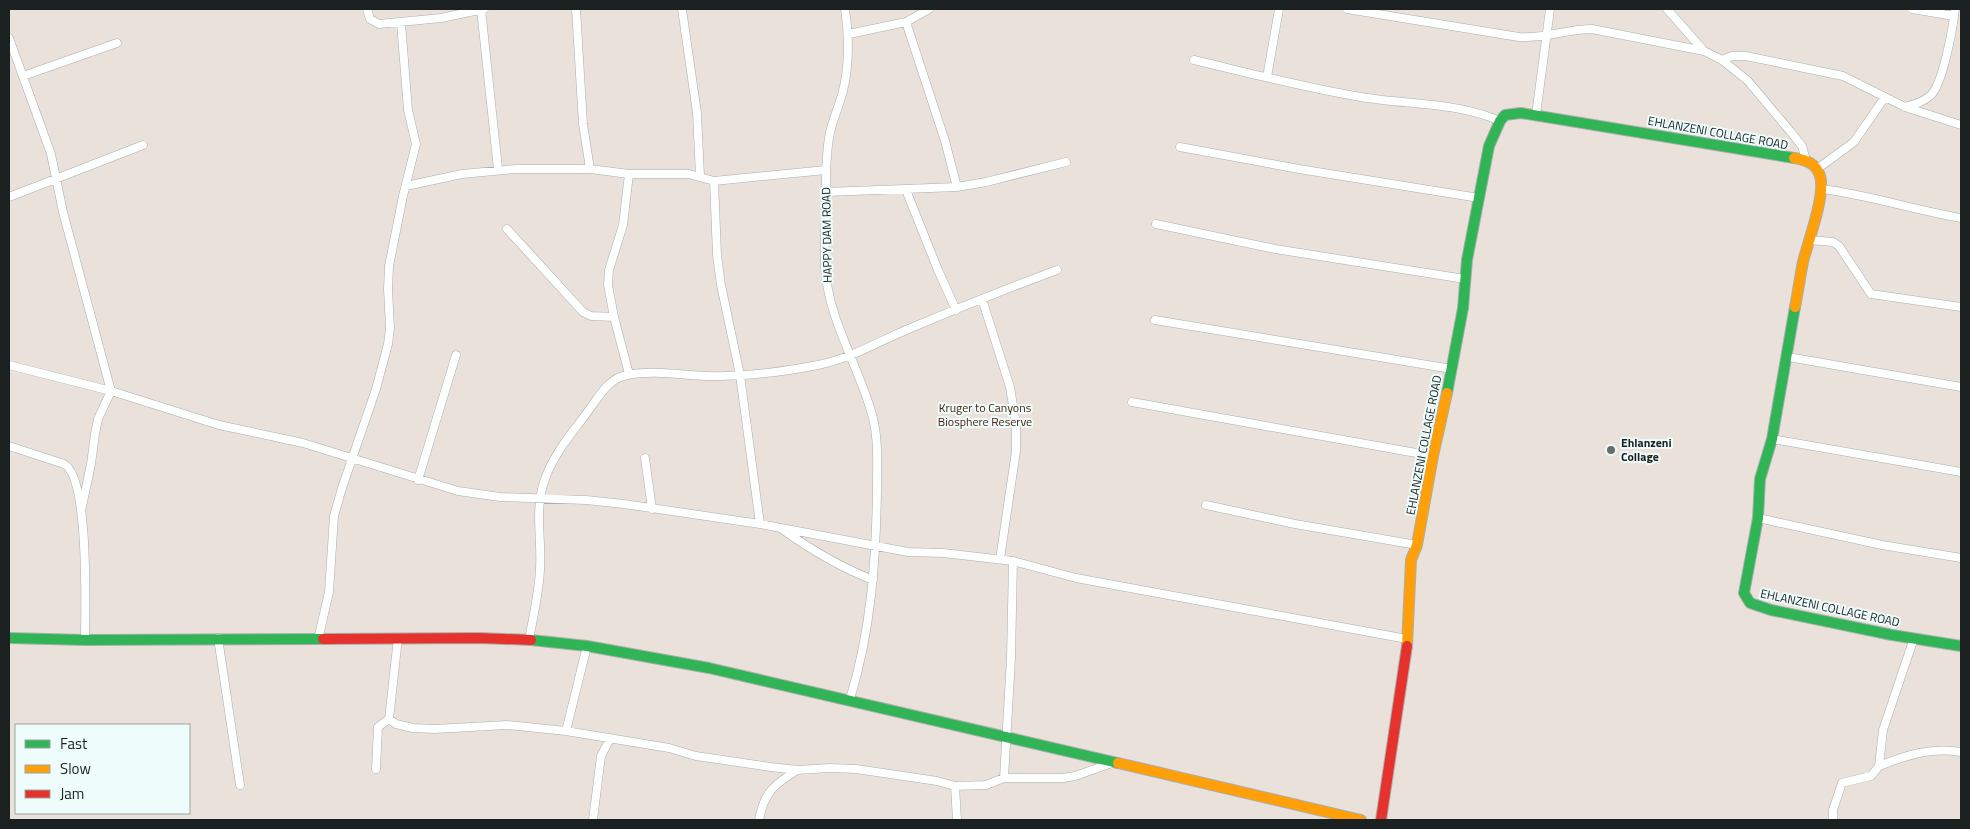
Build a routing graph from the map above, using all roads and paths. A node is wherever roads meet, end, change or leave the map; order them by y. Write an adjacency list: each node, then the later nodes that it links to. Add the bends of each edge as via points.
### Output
1 (367, 9): 15 (street, via 370,19 379,24)
2 (480, 9): 3 (street); 15 (street); 36 (street)
3 (485, 9)
4 (576, 9): 34 (street, via 583,124)
5 (682, 9): 39 (street, via 697,113)
6 (846, 9): 16 (street, HAPPY DAM ROAD)
7 (928, 9): 14 (street)
8 (1279, 9): 24 (street)
9 (1347, 9): 17 (street, via 1519,37)
10 (1550, 9): 17 (street)
11 (1667, 9): 20 (street)
12 (1912, 9): 13 (street)
13 (1955, 12): 26 (street, via 1942,73 1935,90 1930,96)
14 (906, 22): 16 (street); 43 (street)
15 (401, 23): 42 (street, via 409,116 416,144)
16 (849, 34): 37 (street, HAPPY DAM ROAD, via 849,59 829,137)
17 (1546, 35): 20 (street, via 1592,29); 27 (street)
18 (9, 38): 23 (street)
19 (117, 43): 23 (street)
20 (1704, 51): 22 (street)
21 (1194, 60): 24 (street)
22 (1722, 60): 25 (street, via 1738,55 1823,71); 32 (street, via 1748,81 1802,146)
23 (23, 76): 40 (street, via 52,154)
24 (1267, 77): 28 (street, via 1364,98 1469,110)
25 (1885, 97): 26 (street); 35 (street, via 1854,142)
26 (1905, 107): 29 (street)
27 (1536, 115): 28 (street, EHLANZENI COLLAGE ROAD, via 1514,113 1505,115); 32 (street, EHLANZENI COLLAGE ROAD)
28 (1500, 121): 48 (street, EHLANZENI COLLAGE ROAD, via 1489,146)
29 (1961, 125)
30 (143, 145): 40 (street)
31 (1180, 147): 48 (street)
32 (1806, 160): 35 (street, EHLANZENI COLLAGE ROAD)
33 (1066, 162): 43 (street)
34 (590, 168): 36 (street); 38 (street)
35 (1818, 169): 44 (street, EHLANZENI COLLAGE ROAD)
36 (498, 170): 42 (street)
37 (826, 170): 41 (street); 46 (street, HAPPY DAM ROAD)
38 (629, 174): 39 (street); 58 (street, via 623,225 609,270)
39 (700, 176): 41 (street)
40 (57, 178): 47 (street); 68 (street)
41 (714, 181): 66 (street, via 721,285)
42 (406, 186): 73 (street, via 389,266 388,344)
43 (957, 187): 45 (street)
44 (1822, 188): 49 (street); 52 (street, EHLANZENI COLLAGE ROAD)
45 (906, 190): 46 (street); 57 (street)
46 (826, 192): 61 (street, HAPPY DAM ROAD, via 825,268 828,292)
47 (9, 197)
48 (1479, 198): 54 (street, EHLANZENI COLLAGE ROAD)
49 (1961, 218)
50 (1156, 224): 54 (street, via 1275,249)
51 (507, 230): 58 (street, via 583,312 591,316)
52 (1809, 240): 56 (street, via 1834,242 1839,246 1871,294); 62 (street, EHLANZENI COLLAGE ROAD)
53 (1057, 270): 55 (street)
54 (1465, 279): 64 (street, EHLANZENI COLLAGE ROAD)
55 (982, 299): 57 (street); 87 (street, via 1010,387 1016,424 1016,451)
56 (1961, 307)
57 (956, 310): 61 (street)
58 (614, 317): 65 (street)
59 (1155, 320): 64 (street)
60 (456, 355): 76 (street)
61 (850, 355): 66 (street, via 806,367); 84 (street, HAPPY DAM ROAD, via 876,435)
62 (1788, 357): 67 (street); 70 (street, EHLANZENI COLLAGE ROAD)
63 (9, 365): 68 (street)
64 (1452, 369): 72 (street, EHLANZENI COLLAGE ROAD)
65 (629, 374): 66 (street); 77 (street, via 610,384 559,450 544,481)
66 (740, 375): 82 (street)
67 (1961, 387)
68 (111, 391): 73 (street, via 219,425 273,435); 79 (street, via 96,426)
69 (1132, 402): 72 (street)
70 (1772, 439): 75 (street); 81 (street, EHLANZENI COLLAGE ROAD, via 1760,479)
71 (9, 446): 79 (street, via 69,467)
72 (1433, 456): 85 (street, EHLANZENI COLLAGE ROAD)
73 (352, 458): 76 (street); 96 (street, via 334,516 329,592)
74 (645, 458): 80 (street)
75 (1961, 472)
76 (418, 480): 77 (street, via 489,496)
77 (540, 498): 80 (street, via 586,500); 97 (street, via 540,573)
78 (1206, 505): 85 (street)
79 (82, 507): 95 (street)
80 (652, 509): 82 (street)
81 (1758, 518): 86 (street, via 1882,545); 93 (street, EHLANZENI COLLAGE ROAD, via 1744,593 1750,603)
82 (760, 524): 83 (street)
83 (780, 527): 84 (street); 89 (street, via 816,553)
84 (876, 545): 87 (street, via 908,552); 89 (street, HAPPY DAM ROAD)
85 (1417, 545): 94 (street, EHLANZENI COLLAGE ROAD, via 1411,560)
86 (1961, 558)
87 (1000, 559): 88 (street)
88 (1014, 561): 94 (street, via 1076,578); 103 (street)
89 (873, 580): 100 (street, HAPPY DAM ROAD, via 862,657)
90 (9, 638): 95 (street)
91 (218, 638): 95 (street); 96 (street); 111 (street)
92 (398, 638): 96 (street); 97 (street); 101 (street)
93 (1914, 638): 99 (street); 107 (street, EHLANZENI COLLAGE ROAD, via 1883,730)
94 (1407, 639): 117 (street, EHLANZENI COLLAGE ROAD)
95 (85, 640)
96 (318, 640)
97 (529, 640): 98 (street)
98 (587, 646): 100 (street, via 699,666); 102 (street)
99 (1961, 646)
100 (850, 700): 103 (street)
101 (389, 719): 102 (street, via 413,728 507,725); 108 (street, via 378,727)
102 (566, 731): 104 (street)
103 (1006, 738): 106 (street); 110 (street)
104 (610, 739): 109 (street, via 669,748 696,756); 113 (street, via 601,756)
105 (1961, 752): 107 (street, via 1915,752)
106 (1113, 762): 110 (street, via 1063,778); 116 (street)
107 (1879, 766): 118 (street, via 1871,776 1842,783)
108 (376, 768)
109 (797, 770): 112 (street, via 856,769); 114 (street, via 766,795)
110 (1004, 778): 112 (street, via 986,785)
111 (240, 785)
112 (955, 786): 115 (street)
113 (593, 820)
114 (759, 820)
115 (957, 820)
116 (1361, 820)
117 (1381, 820)
118 (1833, 820)

